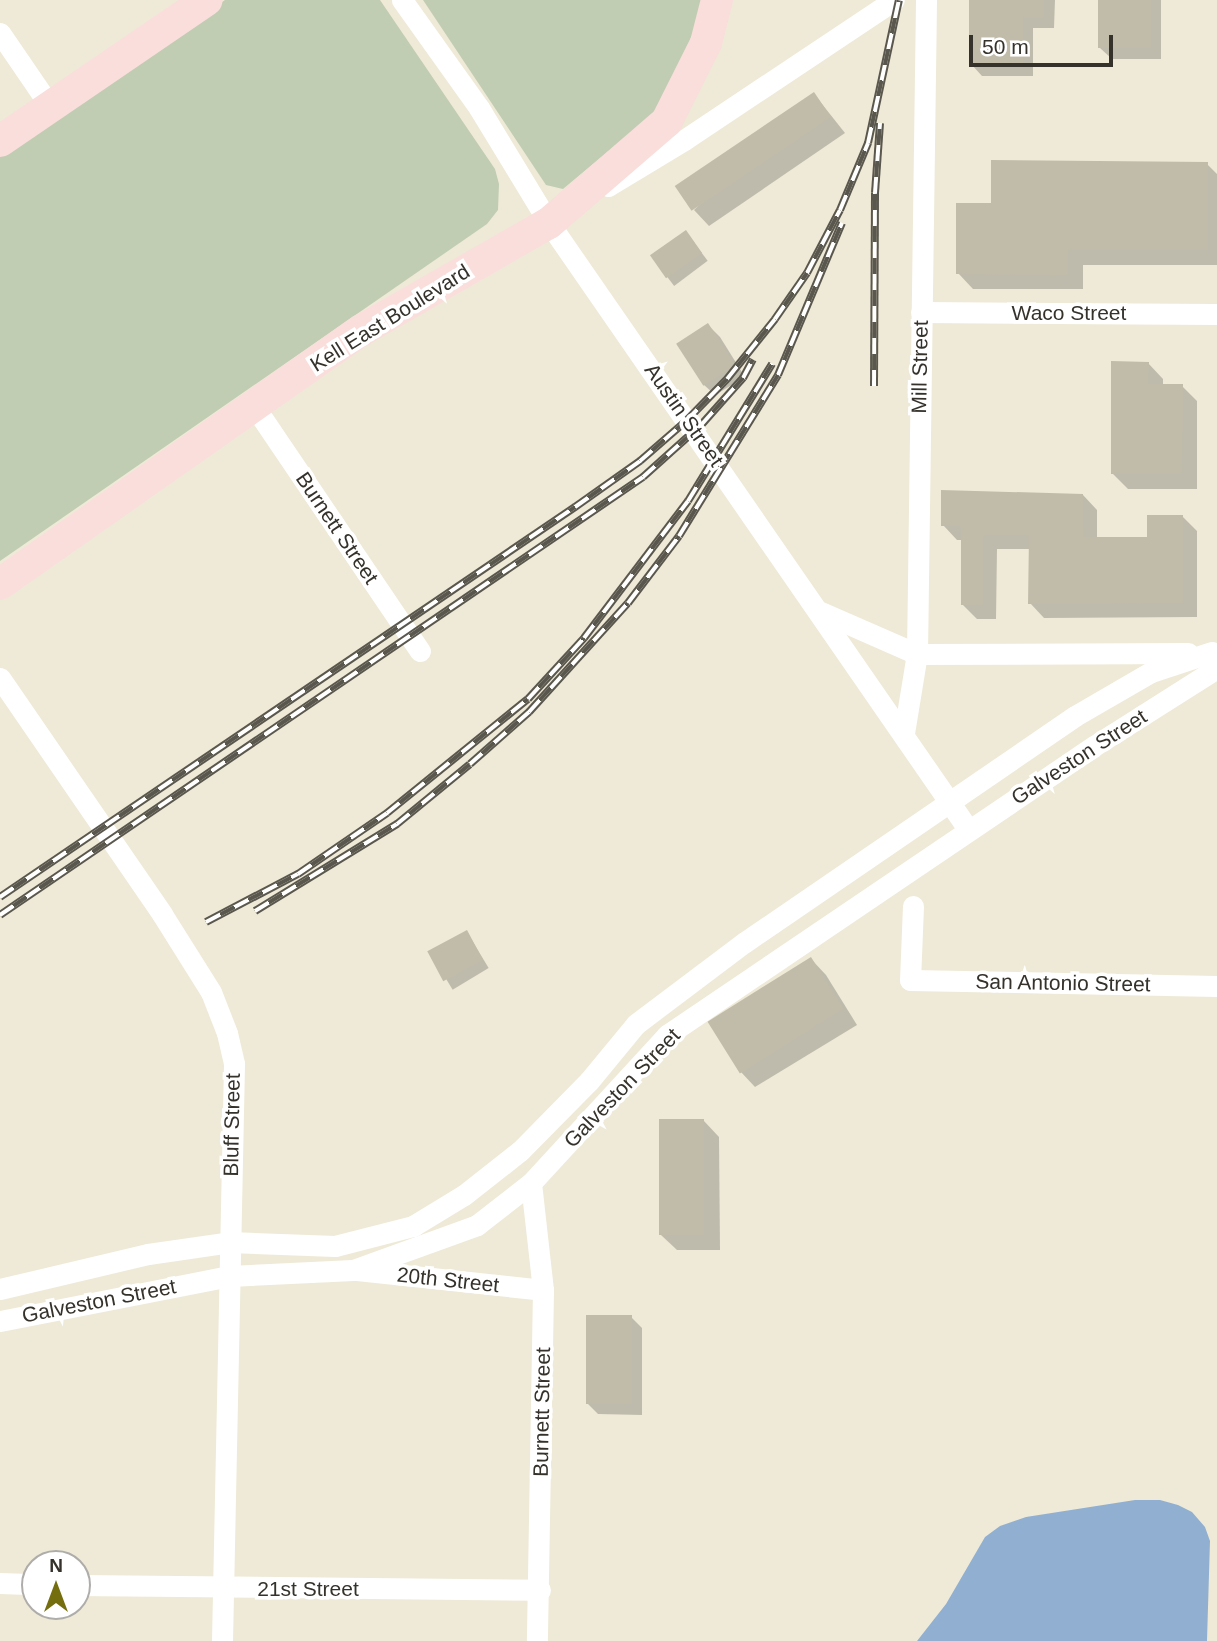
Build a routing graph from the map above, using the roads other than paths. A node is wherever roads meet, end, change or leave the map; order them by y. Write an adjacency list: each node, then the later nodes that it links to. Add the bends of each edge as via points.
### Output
1 (207, 0): 7 (main road)
2 (402, 0): 9 (street, Austin Street, via 479,108)
3 (717, 0): 9 (main road, Kell East Boulevard, via 706,43 667,121)
4 (894, 0): 9 (street, via 684,140)
5 (926, 0): 10 (street, Mill Street)
6 (0, 33): 7 (street)
7 (50, 106): 8 (main road)
8 (0, 141)
9 (549, 223): 12 (main road, Kell East Boulevard, via 362,330); 14 (street, Austin Street)
10 (921, 312): 11 (street, Waco Street); 16 (street, Mill Street)
11 (1217, 314)
12 (254, 406): 13 (main road, Kell East Boulevard); 15 (street, Burnett Street)
13 (0, 584)
14 (821, 612): 16 (street); 19 (street, Austin Street)
15 (420, 651)
16 (917, 654): 17 (street); 19 (street, Mill Street)
17 (1215, 657): 20 (street, Galveston Street, via 1151,672 1075,716); 21 (street, Galveston Street)
18 (0, 678): 25 (street, Bluff Street, via 162,914 219,1011 234,1064)
19 (904, 733): 20 (street, Austin Street)
20 (948, 801): 21 (street, Austin Street); 25 (street, Galveston Street, via 636,1024 589,1081 520,1151 464,1195 413,1226 334,1246)
21 (968, 829): 24 (street, Galveston Street, via 667,1035)
22 (913, 906): 23 (street, San Antonio Street, via 910,980)
23 (1217, 986)
24 (531, 1183): 26 (street, Galveston Street, via 477,1225); 29 (street, Burnett Street)
25 (230, 1242): 27 (street, Bluff Street); 28 (street, Galveston Street, via 148,1254)
26 (353, 1270): 27 (street, Galveston Street); 29 (street, 20th Street)
27 (229, 1276): 30 (street, Galveston Street); 34 (street, Bluff Street)
28 (0, 1289)
29 (543, 1290): 35 (street, Burnett Street)
30 (0, 1321)
31 (0, 1583): 32 (street)
32 (21, 1584)
33 (91, 1585): 34 (street, 21st Street)
34 (223, 1588): 35 (street, 21st Street); 36 (street, Bluff Street)
35 (540, 1590): 37 (street, Burnett Street)
36 (222, 1641)
37 (537, 1641)

